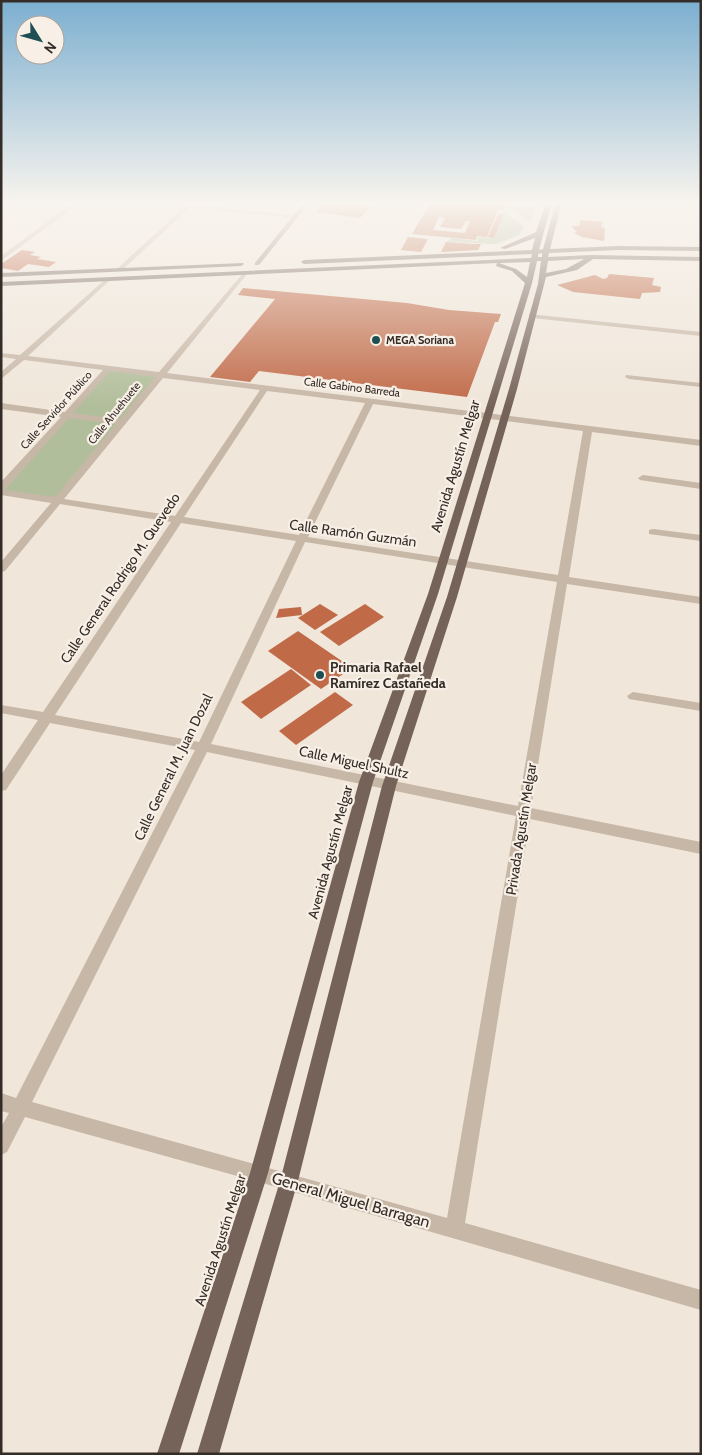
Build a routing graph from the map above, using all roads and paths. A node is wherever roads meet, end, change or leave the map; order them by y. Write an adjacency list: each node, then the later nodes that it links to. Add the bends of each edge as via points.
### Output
1 (120, 270): 7 (main road)
2 (321, 270): 6 (main road)
3 (514, 270): 9 (main road)
4 (535, 270): 9 (main road, Avenida Agustín Melgar)
5 (538, 270): 11 (main road)
6 (245, 273): 8 (main road); 16 (street, Calle Ahuehuete)
7 (1, 274)
8 (108, 279): 10 (main road); 14 (street)
9 (529, 283): 24 (main road, Avenida Agustín Melgar)
10 (1, 284)
11 (532, 316): 12 (street); 25 (main road)
12 (701, 334)
13 (1, 356): 14 (street, Calle Gabino Barreda)
14 (22, 358): 15 (street, Calle Gabino Barreda); 17 (street)
15 (108, 369): 16 (street, Calle Gabino Barreda); 23 (street, Calle Servidor Público)
16 (160, 375): 20 (street, Calle Gabino Barreda); 26 (street, Calle Ahuehuete)
17 (1, 377)
18 (630, 377): 19 (street)
19 (701, 385)
20 (265, 388): 21 (street, Calle Gabino Barreda); 34 (street, Calle General Rodrigo M. Quevedo)
21 (370, 401): 24 (street, Calle Gabino Barreda); 37 (street, Calle General M. Juan Dozal)
22 (1, 406): 23 (street)
23 (67, 415): 26 (street); 31 (street, Calle Servidor Público)
24 (487, 415): 25 (street, Calle Gabino Barreda); 38 (main road, Avenida Agustín Melgar)
25 (504, 418): 27 (street, Calle Gabino Barreda); 39 (main road)
26 (121, 422): 33 (street, Calle Ahuehuete)
27 (588, 429): 28 (street, Calle Gabino Barreda); 41 (street, Privada Agustín Melgar)
28 (701, 443)
29 (643, 478): 30 (street)
30 (701, 486)
31 (1, 488)
32 (1, 492): 33 (street, Calle Ramón Guzmán)
33 (58, 501): 34 (street, Calle Ramón Guzmán); 40 (street, Calle Ahuehuete)
34 (178, 519): 37 (street, Calle Ramón Guzmán); 46 (street, Calle General Rodrigo M. Quevedo)
35 (653, 532): 36 (street)
36 (701, 538)
37 (301, 539): 38 (street, Calle Ramón Guzmán); 47 (street, Calle General M. Juan Dozal)
38 (444, 560): 39 (street, Calle Ramón Guzmán); 48 (main road, Avenida Agustín Melgar)
39 (462, 563): 41 (street, Calle Ramón Guzmán); 50 (main road)
40 (1, 569)
41 (563, 579): 42 (street, Calle Ramón Guzmán); 51 (street, Privada Agustín Melgar)
42 (701, 601)
43 (633, 696): 44 (street)
44 (701, 707)
45 (1, 709): 46 (street, Calle Miguel Shultz)
46 (46, 718): 47 (street, Calle Miguel Shultz); 49 (street, Calle General Rodrigo M. Quevedo)
47 (203, 747): 48 (street, Calle Miguel Shultz); 54 (street, Calle General M. Juan Dozal)
48 (366, 782): 50 (street, Calle Miguel Shultz); 56 (main road, Avenida Agustín Melgar)
49 (1, 786)
50 (389, 786): 51 (street, Calle Miguel Shultz); 57 (main road)
51 (524, 813): 52 (street, Calle Miguel Shultz); 58 (street, Privada Agustín Melgar)
52 (701, 848)
53 (1, 1102): 54 (street, General Miguel Barragan)
54 (20, 1108): 55 (street, Calle General M. Juan Dozal); 56 (street, General Miguel Barragan)
55 (1, 1146)
56 (259, 1173): 57 (street, General Miguel Barragan); 60 (main road, Avenida Agustín Melgar)
57 (288, 1182): 58 (street, General Miguel Barragan); 61 (main road)
58 (454, 1230): 59 (street, General Miguel Barragan)
59 (701, 1300)
60 (168, 1454)
61 (208, 1454)

